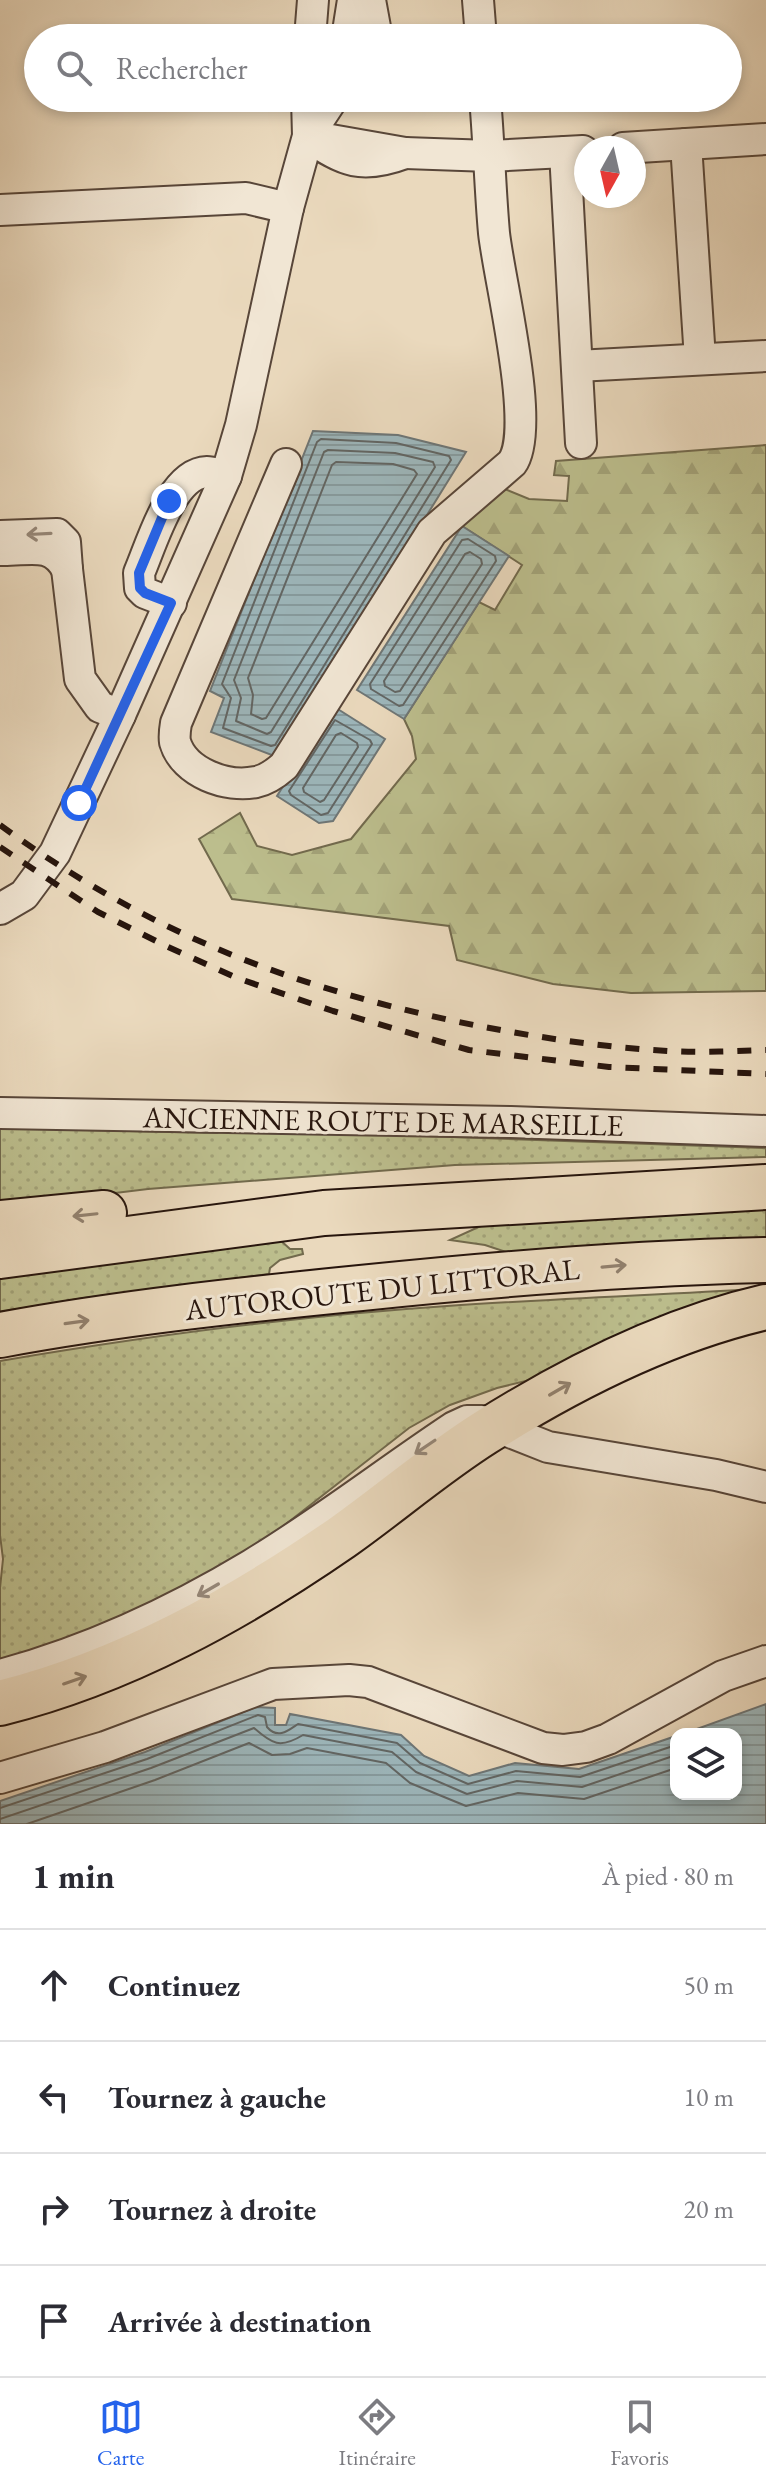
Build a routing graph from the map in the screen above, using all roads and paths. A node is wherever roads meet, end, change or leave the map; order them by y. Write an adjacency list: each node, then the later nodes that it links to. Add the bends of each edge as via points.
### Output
1 (313, 0): 5 (street)
2 (353, 0): 6 (street)
3 (370, 0): 7 (street)
4 (478, 0): 8 (street)
5 (311, 24)
6 (349, 24)
7 (374, 24)
8 (480, 24)
9 (307, 112): 12 (street)
10 (324, 112): 12 (street)
11 (486, 112): 17 (street)
12 (308, 136): 17 (street, via 356,162 385,161 405,153); 18 (street)
13 (766, 139): 14 (street)
14 (686, 144): 15 (street); 22 (street)
15 (646, 147)
16 (574, 151): 17 (street)
17 (490, 156): 25 (street, via 494,234 519,399 518,455 432,532 284,766 257,782 232,782 196,771 174,740 176,723)
18 (288, 208): 20 (street, via 246,198); 26 (street)
19 (576, 208): 23 (street)
20 (0, 210)
21 (766, 356): 22 (street)
22 (700, 359): 23 (street)
23 (577, 366): 24 (street)
24 (581, 443)
25 (286, 464)
26 (226, 476): 30 (street); 30 (street, via 200,473 169,501 139,580 145,593)
27 (0, 536): 29 (street, one-way to 27, via 65,542 57,534)
28 (0, 550): 29 (street, via 50,550)
29 (67, 569): 31 (street, via 80,679 100,707)
30 (171, 603): 31 (street)
31 (120, 715): 32 (street, via 55,853 24,895)
32 (0, 909)
33 (0, 1113): 34 (street, ANCIENNE ROUTE DE MARSEILLE)
34 (766, 1131)
35 (766, 1187): 36 (highway)
36 (721, 1188): 37 (highway, one-way to 37, via 336,1190); 38 (highway, via 324,1213)
37 (0, 1223)
38 (0, 1256)
39 (766, 1260): 41 (highway, AUTOROUTE DU LITTORAL, one-way to 39, via 410,1283 662,1262)
40 (766, 1307): 42 (highway, one-way to 40, via 586,1374 652,1344)
41 (0, 1335)
42 (494, 1428): 43 (street, via 548,1447); 45 (street, one-way to 45, via 482,1421 454,1427 194,1598 121,1633); 46 (highway, one-way to 42, via 117,1665 232,1607 341,1538)
43 (766, 1487)
44 (766, 1661): 47 (street, via 723,1676 586,1747 543,1748 368,1682 286,1682 105,1747)
45 (0, 1675)
46 (0, 1703)
47 (0, 1778)

